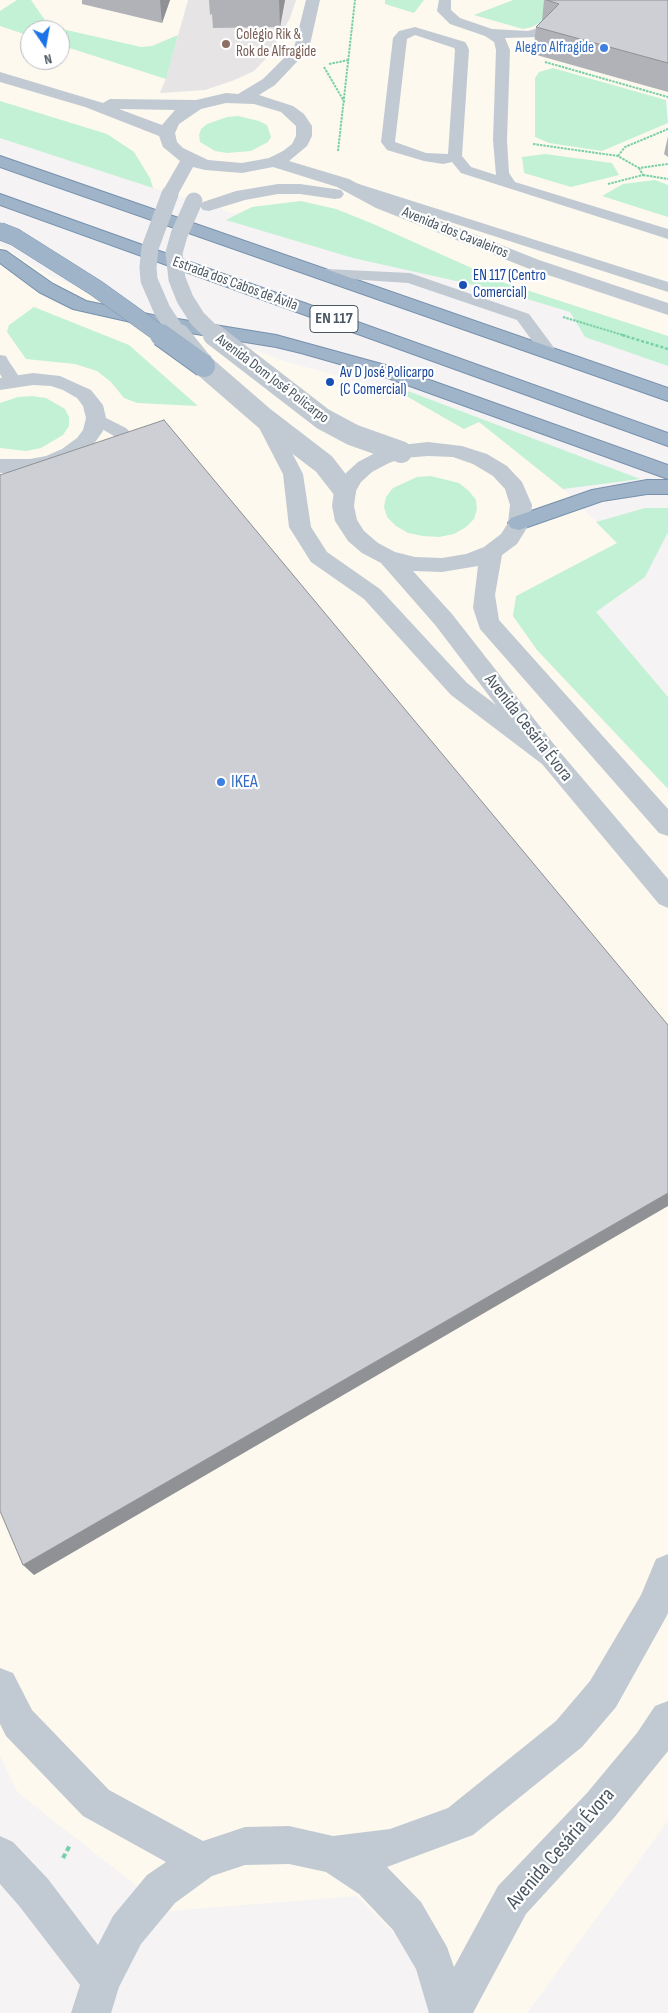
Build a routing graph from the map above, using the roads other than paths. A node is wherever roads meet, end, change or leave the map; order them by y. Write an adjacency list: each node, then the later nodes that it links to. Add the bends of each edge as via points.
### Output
1 (313, 0): 9 (street, via 301,49 269,82)
2 (444, 0): 4 (lane); 5 (lane, via 444,11 455,21)
3 (549, 29): 5 (lane)
4 (415, 31): 13 (lane, via 453,42 462,50); 13 (lane, via 400,38 388,142 424,157 443,160)
5 (501, 40): 6 (lane); 7 (lane); 18 (lane, via 502,174)
6 (542, 45)
7 (527, 48)
8 (0, 77): 10 (street)
9 (242, 98): 11 (street); 16 (street, via 272,102 298,117 304,126 299,146)
10 (91, 104): 11 (street); 12 (street)
11 (196, 105): 12 (street, via 171,122)
12 (167, 133): 14 (street, via 176,152)
13 (454, 157): 18 (lane, via 466,170)
14 (189, 159): 16 (street, via 223,168); 30 (street, Avenida Dom José Policarpo, bridge, via 170,194 150,248 148,267 162,310)
15 (0, 161): 25 (highway, EN 117)
16 (267, 163): 17 (street, Avenida dos Cavaleiros); 20 (street, via 218,185)
17 (343, 183): 21 (street, Avenida dos Cavaleiros); 26 (lane)
18 (510, 185): 23 (lane)
19 (0, 199): 35 (highway, Estrada dos Cabos de Ávila / EN 117)
20 (202, 204): 21 (street, via 278,189 322,191); 36 (street, Avenida Dom José Policarpo, bridge, via 179,235 174,253 184,298 197,318 222,343 324,419 352,435)
21 (382, 204): 27 (street, Avenida dos Cavaleiros, via 533,264)
22 (0, 231): 30 (highway, bridge, via 96,288)
23 (668, 234)
24 (0, 255): 39 (highway, via 46,288 80,305 153,321 276,341 389,372)
25 (325, 274): 28 (highway, EN 117); 28 (lane, via 410,278 523,317)
26 (668, 287)
27 (668, 309)
28 (550, 353): 32 (highway, EN 117)
29 (0, 360): 31 (lane)
30 (204, 366): 34 (street, Avenida Dom José Policarpo, bridge)
31 (6, 382): 33 (street, via 46,380 70,386 84,394 93,405)
32 (668, 394)
33 (96, 418): 37 (lane, via 120,432); 38 (street, via 93,431 84,443 69,454 30,466)
34 (264, 418): 41 (street, Avenida Dom José Policarpo, bridge, via 324,464); 45 (street, via 293,474 300,527 319,557 372,594 459,689)
35 (668, 440)
36 (401, 452): 41 (street, via 365,467); 42 (street, via 455,451 480,459 500,471 515,487 521,505)
37 (144, 456)
38 (0, 466)
39 (668, 472)
40 (668, 487): 42 (highway, via 620,492 576,502)
41 (345, 491): 44 (street, via 346,522 370,548)
42 (519, 523): 43 (street, via 509,539)
43 (492, 552): 44 (street, via 469,561 442,565 415,564); 46 (street, Avenida Cesária Évora, via 484,595 488,623)
44 (389, 558): 45 (street, Avenida Cesária Évora, via 444,620)
45 (551, 758): 47 (street, Avenida Cesária Évora)
46 (668, 826)
47 (668, 897)
48 (668, 1571): 52 (street, via 653,1607 603,1694 569,1734 460,1822 390,1848)
49 (0, 1686): 53 (street, via 19,1722 96,1803)
50 (668, 1719): 55 (street, Avenida Cesária Évora, via 600,1806 512,1900)
51 (0, 1855): 54 (street, via 34,1892)
52 (333, 1855): 53 (street, via 289,1845 245,1846); 55 (street, via 373,1880 408,1916 433,1962)
53 (202, 1861): 54 (street, via 161,1889 127,1930)
54 (96, 1997)
55 (450, 2013)

